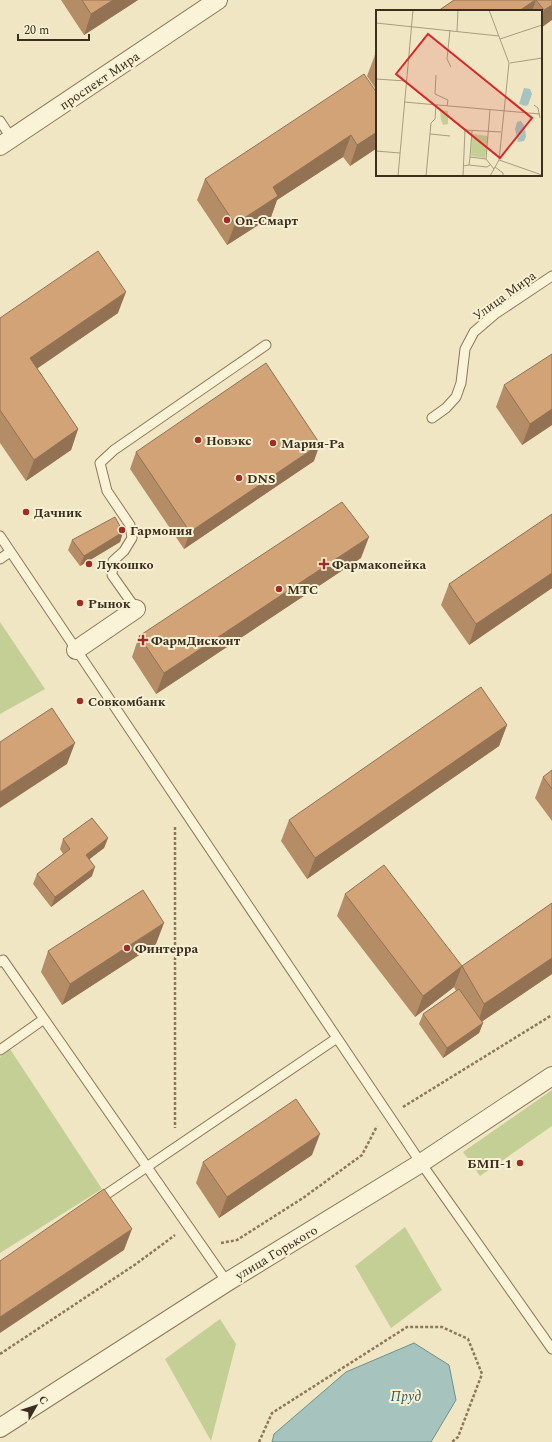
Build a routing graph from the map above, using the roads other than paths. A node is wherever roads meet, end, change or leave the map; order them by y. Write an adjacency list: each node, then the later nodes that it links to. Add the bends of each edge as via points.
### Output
1 (218, 0): 3 (street, проспект Мира)
2 (0, 121): 3 (lane)
3 (6, 142)
4 (552, 276): 6 (lane, Улица Мира, via 495,314 474,332 465,349 461,383 456,398)
5 (266, 345): 10 (lane, via 114,450 100,463 107,491 130,525 132,538 124,551 113,561 112,575)
6 (432, 418)
7 (0, 536): 8 (lane)
8 (10, 552): 9 (lane); 11 (lane)
9 (0, 559)
10 (136, 608): 11 (street)
11 (76, 650): 14 (lane)
12 (0, 962): 13 (lane, via 3,960)
13 (44, 1019): 15 (lane); 18 (lane)
14 (338, 1038): 17 (lane); 18 (lane)
15 (0, 1050)
16 (552, 1076): 17 (street, улица Горького)
17 (421, 1163): 20 (street, улица Горького); 21 (lane)
18 (147, 1168): 19 (lane); 20 (lane)
19 (90, 1206)
20 (227, 1282): 22 (street, улица Горького)
21 (552, 1349)
22 (0, 1428)

